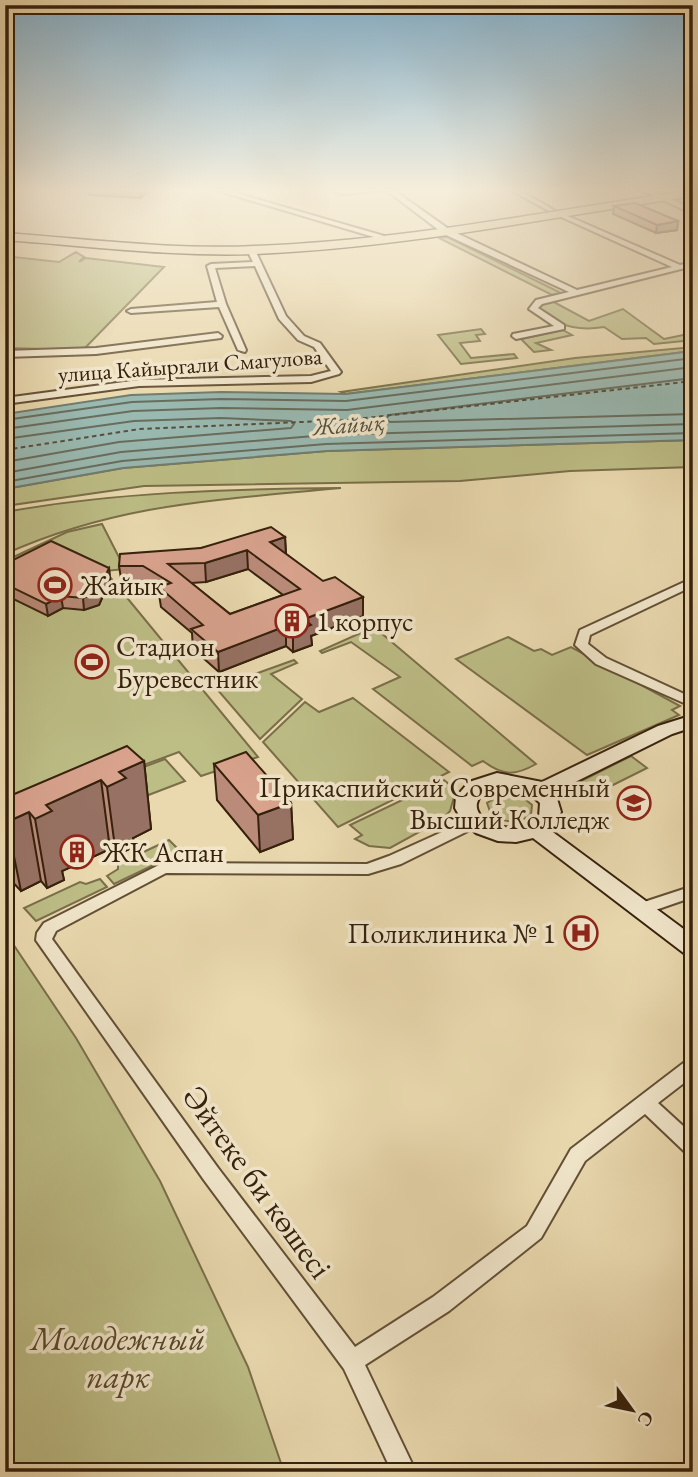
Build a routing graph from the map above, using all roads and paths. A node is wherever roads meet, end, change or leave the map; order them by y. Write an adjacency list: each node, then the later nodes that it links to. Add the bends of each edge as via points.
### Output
1 (254, 258): 4 (street)
2 (504, 258): 8 (street)
3 (660, 258): 6 (street)
4 (256, 264): 9 (street, via 211,266); 15 (street, улица Кайыргали Смагулова, via 282,317 301,338 317,345 336,372 311,379 139,383)
5 (693, 264): 6 (street)
6 (681, 267): 7 (street); 8 (street)
7 (693, 272)
8 (575, 292): 12 (street, via 534,305 533,309 561,327)
9 (222, 304): 10 (street); 13 (street)
10 (131, 312)
11 (218, 336): 14 (street, via 96,351)
12 (516, 336)
13 (242, 350)
14 (5, 354)
15 (5, 401)
16 (693, 581): 17 (street, via 584,633 581,645 601,661)
17 (693, 703)
18 (693, 721): 19 (street, via 665,730)
19 (541, 791): 20 (street, via 512,780 484,782 473,788 463,805); 21 (street, via 551,815)
20 (473, 823): 21 (street, via 504,835); 28 (street, Әйтеке би көшесі, via 368,869 163,867 44,933 44,940 211,1174)
21 (536, 831): 23 (street)
22 (693, 891): 23 (street)
23 (641, 909): 24 (street)
24 (693, 948)
25 (693, 1066): 26 (street)
26 (645, 1103): 27 (street); 28 (street, via 578,1155 534,1232 442,1304)
27 (693, 1147)
28 (352, 1361): 29 (street, Әйтеке би көшесі)
29 (404, 1472)

